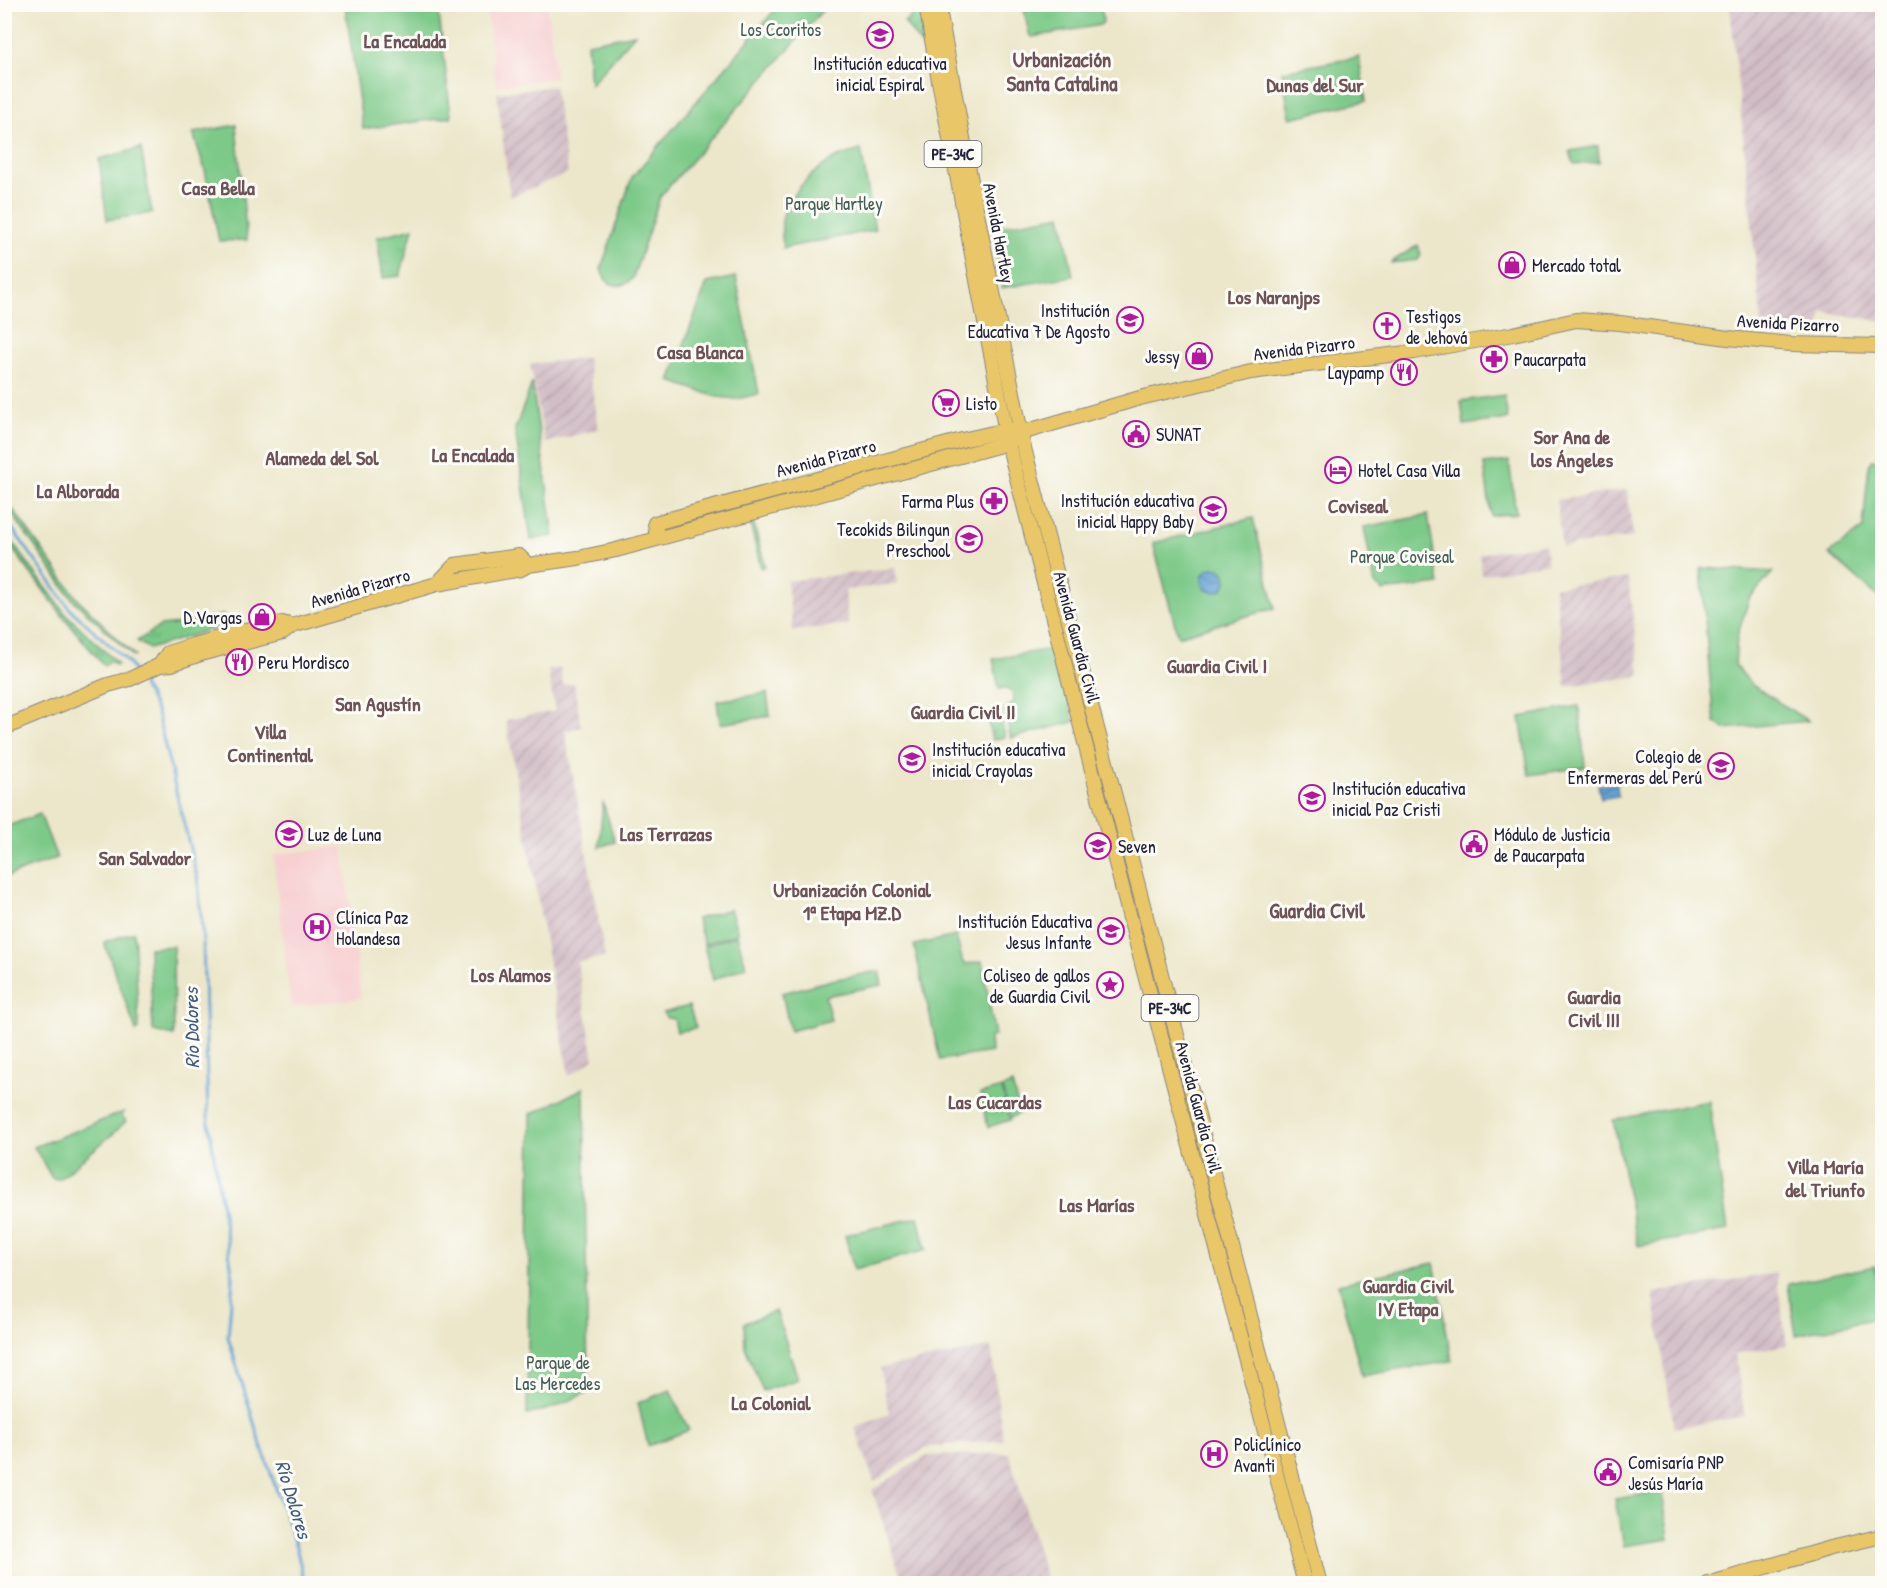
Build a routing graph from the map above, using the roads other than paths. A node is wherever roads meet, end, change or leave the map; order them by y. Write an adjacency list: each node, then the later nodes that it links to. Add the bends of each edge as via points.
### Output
1 (926, 4): 5 (main road, Avenida Hartley / PE-34C)
2 (938, 4): 4 (main road, Avenida Hartley / PE-34C)
3 (1882, 346): 4 (main road, Avenida Pizarro, via 1791,344 1576,320 1414,352 1251,372 1140,398)
4 (1021, 433): 5 (main road, Avenida Pizarro); 9 (main road, Avenida Guardia Civil / PE-34C)
5 (1007, 437): 6 (main road, Avenida Pizarro, via 578,558 528,565 519,556 455,565 437,584 292,626 283,633 204,652 108,685); 8 (main road, Avenida Guardia Civil / PE-34C)
6 (4, 728)
7 (1882, 1536): 10 (main road)
8 (1305, 1584)
9 (1320, 1584)
10 (1708, 1584)

